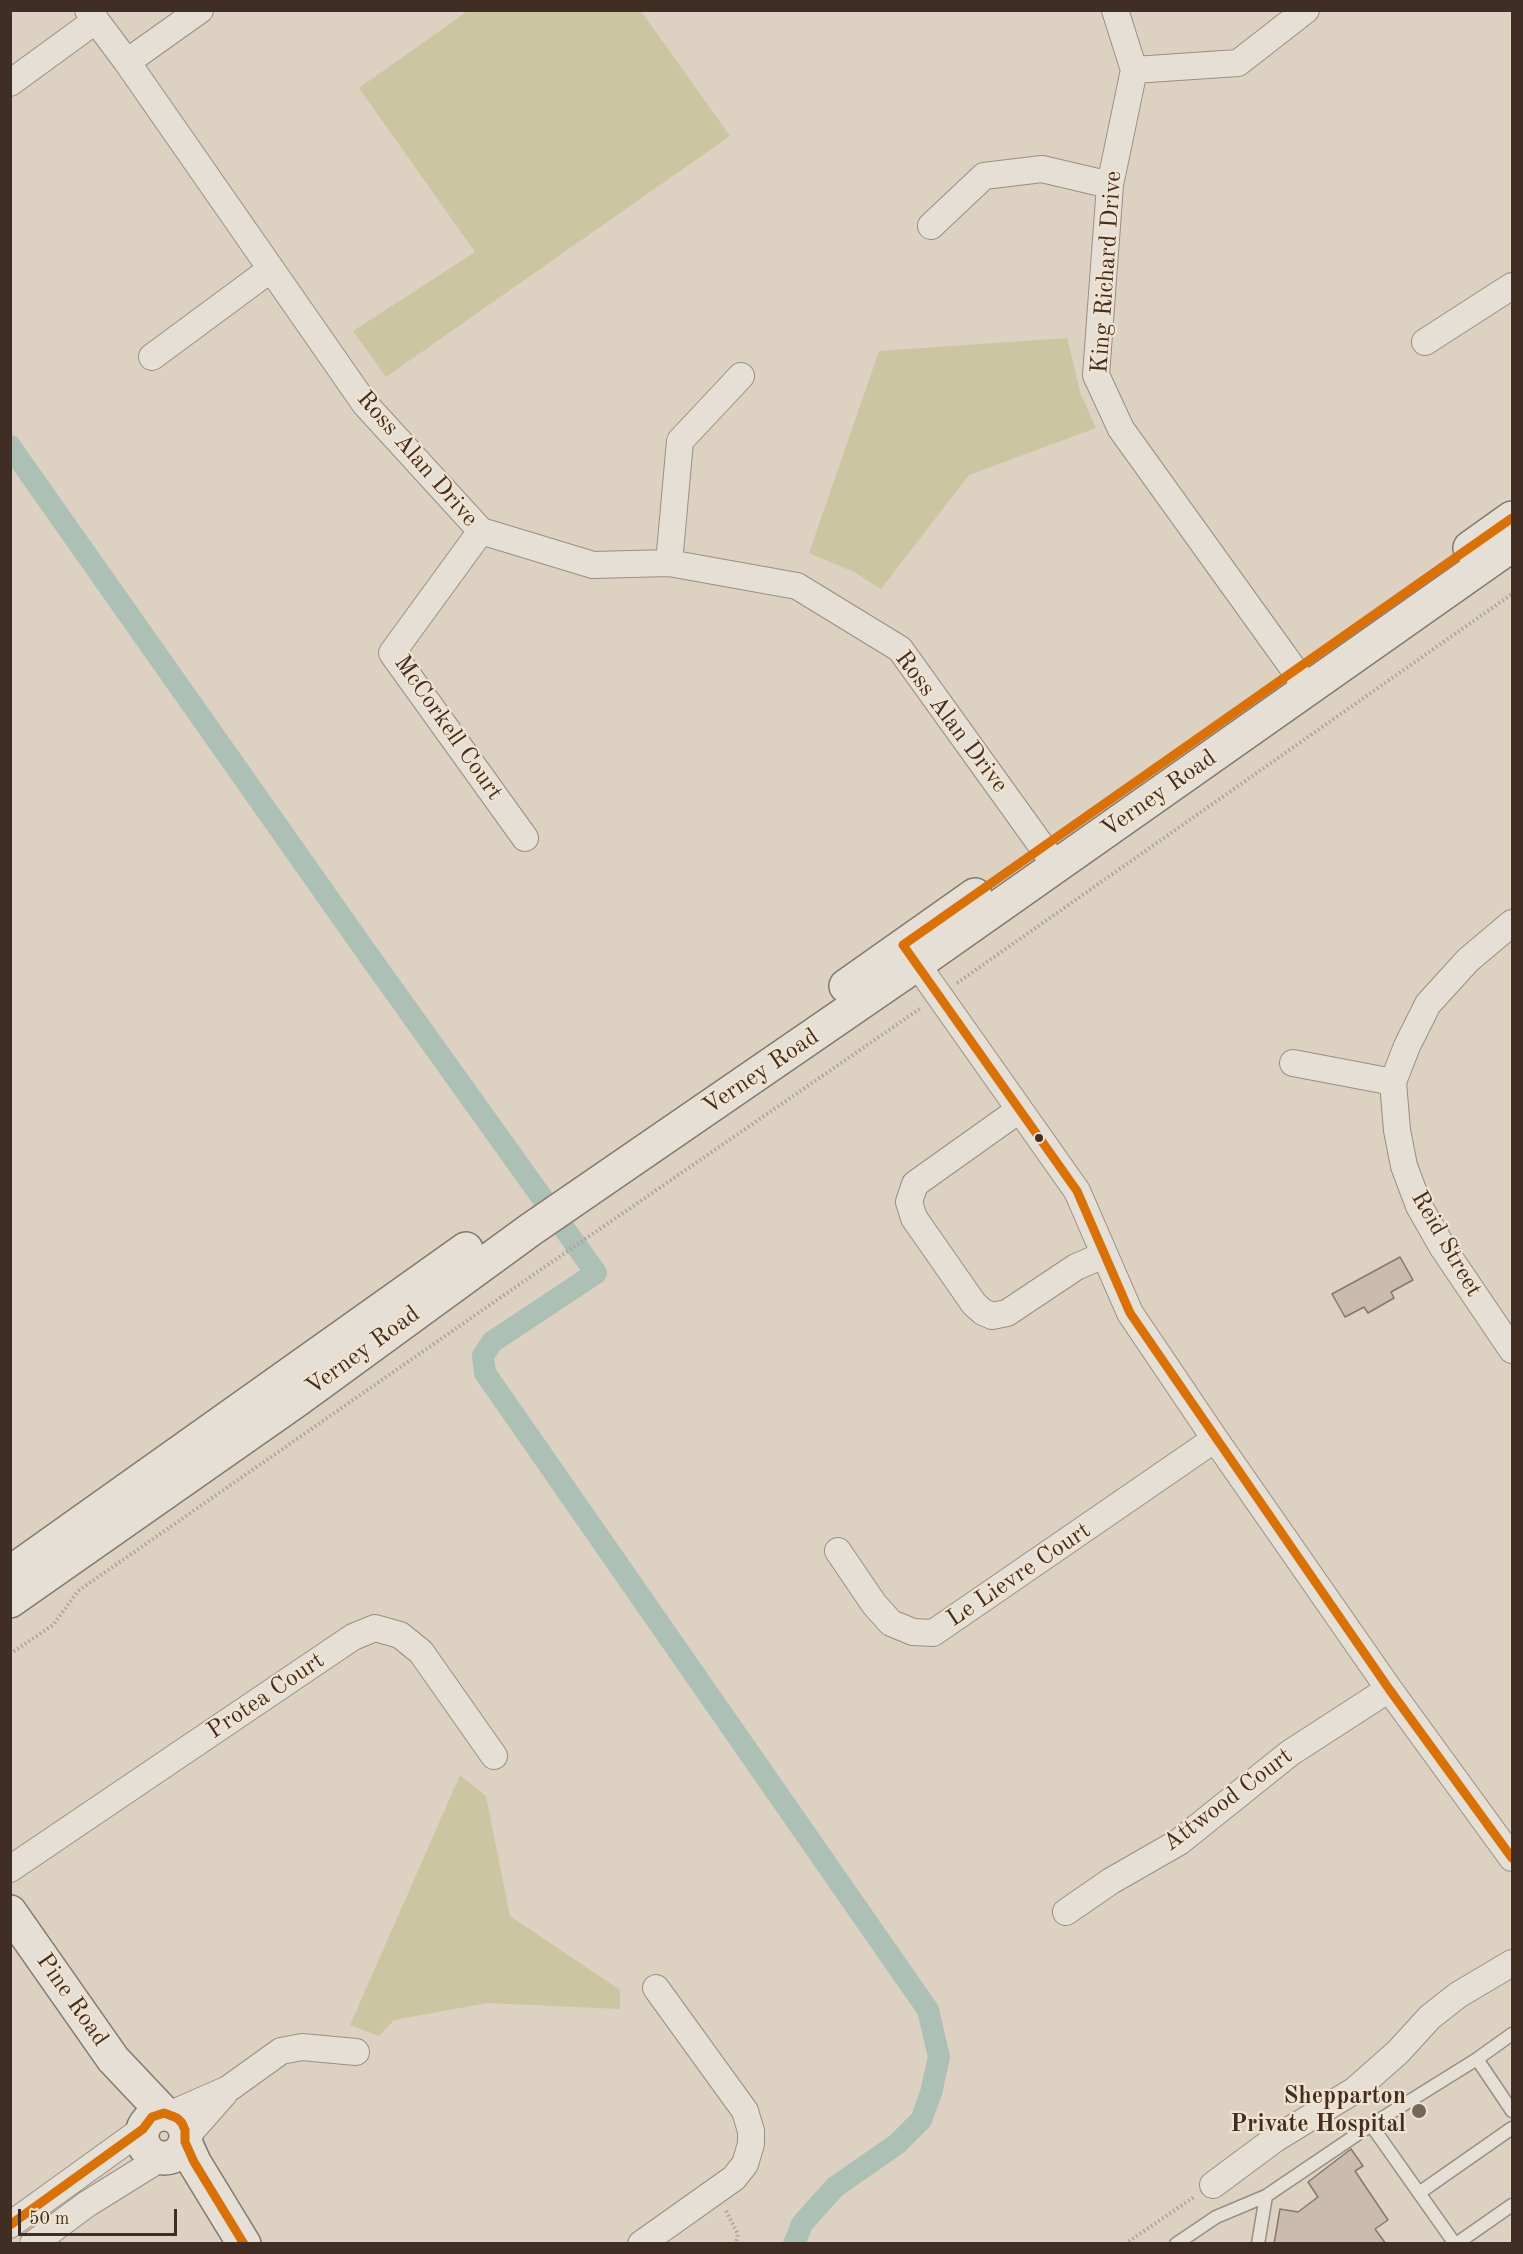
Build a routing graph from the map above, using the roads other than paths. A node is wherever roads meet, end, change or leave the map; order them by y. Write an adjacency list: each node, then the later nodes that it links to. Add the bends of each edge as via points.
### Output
1 (200, 10): 5 (street)
2 (1116, 10): 6 (street, King Richard Drive)
3 (1306, 10): 6 (street, via 1238,63)
4 (92, 16): 5 (street, Ross Alan Drive); 7 (street)
5 (127, 62): 10 (street, Ross Alan Drive)
6 (1134, 70): 8 (street, King Richard Drive)
7 (10, 83)
8 (1110, 185): 9 (street, via 1042,169 984,176); 19 (street, King Richard Drive, via 1096,375 1121,429)
9 (931, 226)
10 (271, 269): 13 (street); 16 (street, Ross Alan Drive, via 365,404)
11 (1512, 286): 12 (street)
12 (1425, 342)
13 (152, 357)
14 (741, 376): 18 (street, via 680,441)
15 (1512, 518): 19 (street, Verney Road)
16 (481, 531): 18 (street, Ross Alan Drive, via 593,565); 20 (street, McCorkell Court, via 392,653)
17 (1512, 545): 19 (street, Verney Road)
18 (669, 563): 21 (street, Ross Alan Drive, via 797,585 900,649)
19 (1302, 680): 21 (street, Verney Road)
20 (525, 838)
21 (1050, 856): 23 (street, Verney Road)
22 (1512, 923): 25 (street, Reid Street, via 1468,960 1428,1004)
23 (910, 954): 26 (street); 27 (street, Verney Road)
24 (1293, 1063): 25 (street)
25 (1393, 1082): 29 (street, Reid Street, via 1404,1166 1419,1206)
26 (1020, 1110): 28 (street, via 1077,1191); 28 (street, via 915,1184 909,1202 914,1218 974,1304 992,1316 1012,1311 1076,1268)
27 (524, 1222): 32 (street, Verney Road); 33 (street, Verney Road, via 297,1400)
28 (1104, 1255): 30 (street, via 1130,1313)
29 (1512, 1350)
30 (1215, 1439): 31 (street, Le Lievre Court, via 933,1633 913,1632 891,1623); 34 (street)
31 (838, 1551)
32 (10, 1573)
33 (10, 1601)
34 (1389, 1689): 36 (street); 39 (street, Attwood Court, via 1290,1753 1179,1842)
35 (494, 1756): 37 (street, Protea Court, via 421,1652 400,1635 375,1628 353,1637)
36 (1512, 1858)
37 (10, 1869)
38 (10, 1912): 48 (street, Pine Road)
39 (1066, 1912)
40 (1512, 1963): 49 (street, via 1430,2017 1398,2052 1354,2090 1275,2139)
41 (657, 1988): 56 (street, via 745,2111 751,2144 745,2164 734,2178)
42 (1512, 2034): 44 (lane)
43 (356, 2052): 48 (street, via 302,2047 281,2051)
44 (1477, 2059): 45 (lane); 46 (lane)
45 (1512, 2111)
46 (1371, 2125): 50 (lane); 51 (lane)
47 (1512, 2128): 50 (lane)
48 (165, 2135): 53 (street); 54 (street, Pine Road, via 181,2171); 55 (street, via 87,2204)
49 (1213, 2185)
50 (1419, 2193): 59 (lane)
51 (1266, 2196): 57 (lane, via 1216,2217); 58 (lane)
52 (1512, 2205): 59 (lane)
53 (10, 2226)
54 (239, 2237)
55 (33, 2244)
56 (641, 2244)
57 (1176, 2244)
58 (1258, 2244)
59 (1456, 2244)

